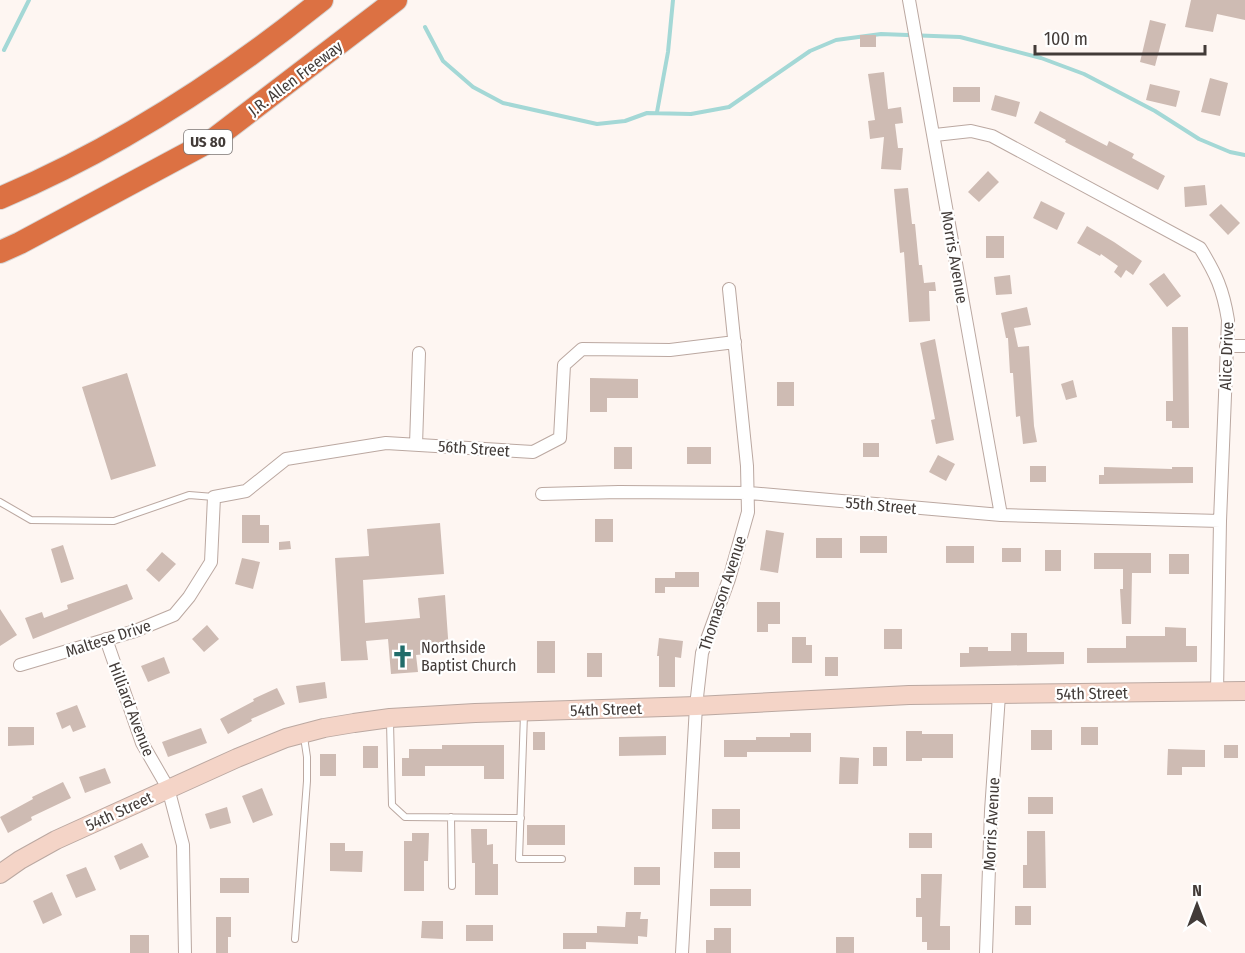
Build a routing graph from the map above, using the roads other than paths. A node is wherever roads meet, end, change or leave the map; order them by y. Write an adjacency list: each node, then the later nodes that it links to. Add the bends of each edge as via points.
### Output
1 (322, 0): 5 (highway, US 80, via 177,106 99,152)
2 (396, 0): 6 (highway, J.R. Allen Freeway / US 80, via 214,139)
3 (909, 0): 4 (street, Morris Avenue)
4 (934, 135): 9 (street, Alice Drive, via 971,131 992,136 1200,248 1217,276 1225,301); 17 (street, Morris Avenue)
5 (0, 198)
6 (0, 252)
7 (729, 289): 8 (street, Thomason Avenue)
8 (735, 342): 12 (street, 56th Street, via 670,350 582,349 564,365 560,438 533,452); 13 (street, Thomason Avenue)
9 (1226, 346): 10 (street); 18 (street, Alice Drive)
10 (1245, 346)
11 (419, 353): 12 (street)
12 (416, 445): 15 (street, 56th Street, via 386,443 286,459 246,491)
13 (749, 493): 14 (street, 55th Street); 17 (street, 55th Street); 24 (street, Thomason Avenue, via 748,512 729,579 702,653)
14 (542, 494)
15 (214, 497): 16 (lane, via 189,495 114,521 31,520); 19 (street, Maltese Drive, via 211,562 189,597 174,615)
16 (0, 502)
17 (1001, 515): 18 (street, 55th Street)
18 (1220, 521): 21 (street, Alice Drive)
19 (106, 639): 20 (street, Maltese Drive); 28 (street, Hilliard Avenue, via 142,743)
20 (20, 665)
21 (1217, 692): 22 (main road, 54th Street); 23 (main road, 54th Street)
22 (1245, 692)
23 (999, 695): 24 (main road, 54th Street, via 909,695); 37 (street, Morris Avenue)
24 (696, 706): 25 (main road, 54th Street); 36 (street, Thomason Avenue)
25 (524, 712): 26 (main road, 54th Street); 30 (lane)
26 (390, 718): 27 (main road, 54th Street); 29 (lane, via 392,805 405,817)
27 (303, 733): 28 (main road, 54th Street); 34 (lane, via 307,781)
28 (168, 788): 32 (main road, 54th Street, via 56,840); 35 (street, Hilliard Avenue, via 183,845)
29 (451, 817): 30 (lane); 33 (lane)
30 (521, 818): 31 (lane, via 519,860)
31 (562, 860)
32 (0, 874)
33 (452, 886)
34 (295, 939)
35 (185, 953)
36 (682, 953)
37 (986, 953)

